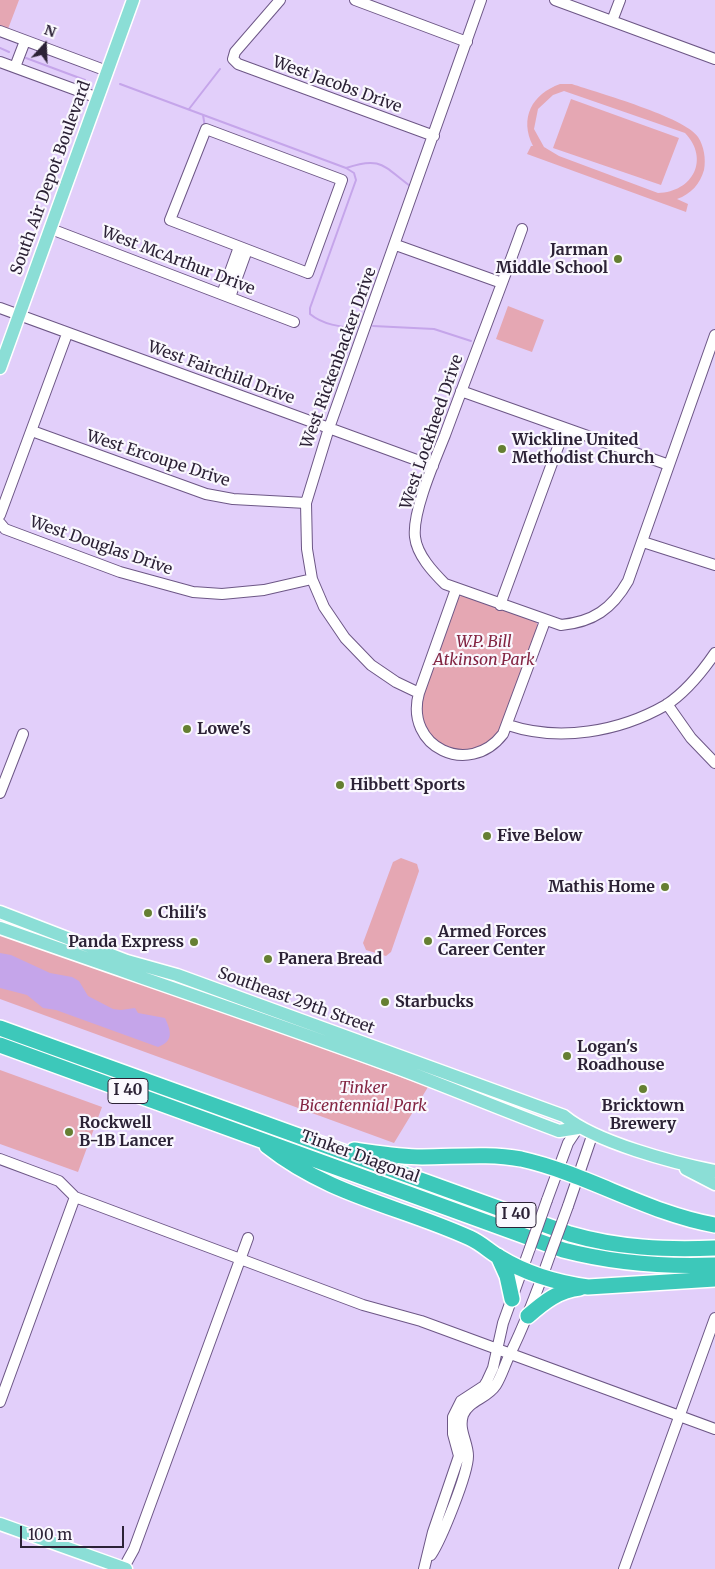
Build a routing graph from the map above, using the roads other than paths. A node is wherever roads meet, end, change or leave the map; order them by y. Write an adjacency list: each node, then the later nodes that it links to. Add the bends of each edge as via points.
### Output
1 (133, 0): 14 (main road, South Air Depot Boulevard)
2 (280, 0): 16 (street, West Jacobs Drive, via 239,48 233,58 238,64)
3 (355, 0): 10 (street)
4 (481, 0): 10 (street, West Rickenbacker Drive)
5 (555, 0): 7 (street)
6 (620, 0): 7 (street)
7 (612, 21): 11 (street)
8 (0, 31): 9 (street)
9 (25, 40): 13 (street); 14 (street)
10 (467, 42): 16 (street, West Rickenbacker Drive)
11 (715, 59)
12 (0, 62): 13 (street)
13 (15, 68): 15 (street)
14 (107, 71): 15 (main road, South Air Depot Boulevard)
15 (98, 98): 17 (main road, South Air Depot Boulevard)
16 (434, 136): 19 (street, West Rickenbacker Drive)
17 (51, 229): 22 (street, West McArthur Drive); 24 (main road, South Air Depot Boulevard)
18 (522, 229): 21 (street, West Lockheed Drive)
19 (396, 245): 21 (street); 31 (street, West Rickenbacker Drive)
20 (243, 248): 20 (street, via 170,220 206,129 342,180 308,272); 22 (street)
21 (502, 283): 30 (street, West Lockheed Drive)
22 (226, 296): 25 (street, West McArthur Drive)
23 (0, 308): 24 (street, West Fairchild Drive)
24 (19, 316): 26 (street, West Fairchild Drive); 29 (main road, South Air Depot Boulevard)
25 (294, 322)
26 (67, 334): 31 (street, West Fairchild Drive); 33 (street)
27 (715, 335): 28 (street, West Lockheed Drive)
28 (711, 357): 34 (street, West Lockheed Drive)
29 (0, 368)
30 (461, 391): 32 (street); 35 (street, West Lockheed Drive)
31 (329, 428): 35 (street, West Fairchild Drive); 36 (street, West Rickenbacker Drive)
32 (565, 428): 34 (street); 43 (street)
33 (32, 431): 36 (street, West Ercoupe Drive, via 206,494 233,499); 37 (street)
34 (670, 465): 39 (street, West Lockheed Drive)
35 (433, 466): 42 (street, West Lockheed Drive, via 420,504 415,537 422,556 434,573)
36 (306, 503): 41 (street, West Rickenbacker Drive, via 307,549)
37 (0, 516)
38 (0, 524): 41 (street, West Douglas Drive, via 5,529 120,572 193,592 222,594 264,590)
39 (642, 542): 40 (street); 44 (street, West Lockheed Drive, via 628,581 610,606 579,623 561,625)
40 (715, 565)
41 (312, 579): 46 (street, West Rickenbacker Drive, via 324,607 354,650 385,675)
42 (456, 589): 43 (street, West Lockheed Drive); 46 (street)
43 (500, 605): 44 (street, West Lockheed Drive)
44 (545, 621): 48 (street)
45 (715, 652): 47 (street, via 686,688)
46 (418, 693): 48 (street, via 416,707 422,730 430,742 448,753 462,755 482,751 497,741)
47 (667, 704): 48 (street, via 617,725 585,732 552,734); 50 (street, via 691,738)
48 (508, 725)
49 (23, 734): 51 (street)
50 (715, 763)
51 (0, 793)
52 (0, 912): 56 (main road, Southeast 29th Street, via 127,961 177,975 564,1116)
53 (0, 928): 56 (main road, Southeast 29th Street, via 299,1032 559,1131)
54 (0, 1028): 59 (highway, Tinker Diagonal / I 40)
55 (0, 1045): 58 (highway, Tinker Diagonal / I 40)
56 (578, 1128): 57 (main road, Southeast 29th Street); 62 (street, via 568,1143)
57 (593, 1133): 61 (main road, Southeast 29th Street); 64 (street)
58 (256, 1138): 70 (highway, via 292,1166 318,1179 471,1238); 72 (highway, Tinker Diagonal / I 40, via 563,1250 604,1261)
59 (325, 1146): 62 (highway, via 414,1156 504,1157); 69 (highway, Tinker Diagonal / I 40, via 594,1241 663,1249)
60 (0, 1159): 66 (street, via 59,1181)
61 (675, 1163): 63 (main road, Southeast 29th Street); 65 (main road, Southeast 29th Street)
62 (558, 1170): 64 (highway); 73 (street, bridge)
63 (715, 1171)
64 (578, 1178): 67 (highway, via 669,1213); 74 (street, bridge)
65 (715, 1184)
66 (75, 1197): 71 (street); 82 (street)
67 (715, 1225)
68 (248, 1238): 71 (street)
69 (715, 1248)
70 (498, 1256): 73 (highway); 77 (highway)
71 (241, 1259): 80 (street); 87 (street)
72 (715, 1265)
73 (522, 1268): 74 (highway); 77 (street)
74 (543, 1276): 76 (highway); 78 (street)
75 (715, 1279): 76 (highway)
76 (588, 1287): 78 (highway, via 568,1289)
77 (512, 1299): 80 (street)
78 (528, 1316): 81 (street)
79 (715, 1318): 83 (street)
80 (497, 1350): 81 (street); 86 (street, via 484,1386 461,1401 452,1417 459,1456 433,1532)
81 (510, 1354): 83 (street); 86 (street, via 492,1391 474,1402 464,1414 462,1431 468,1462 442,1535)
82 (0, 1402)
83 (679, 1416): 84 (street); 88 (street)
84 (715, 1429)
85 (0, 1524): 87 (main road)
86 (426, 1565)
87 (124, 1569)
88 (624, 1569)

